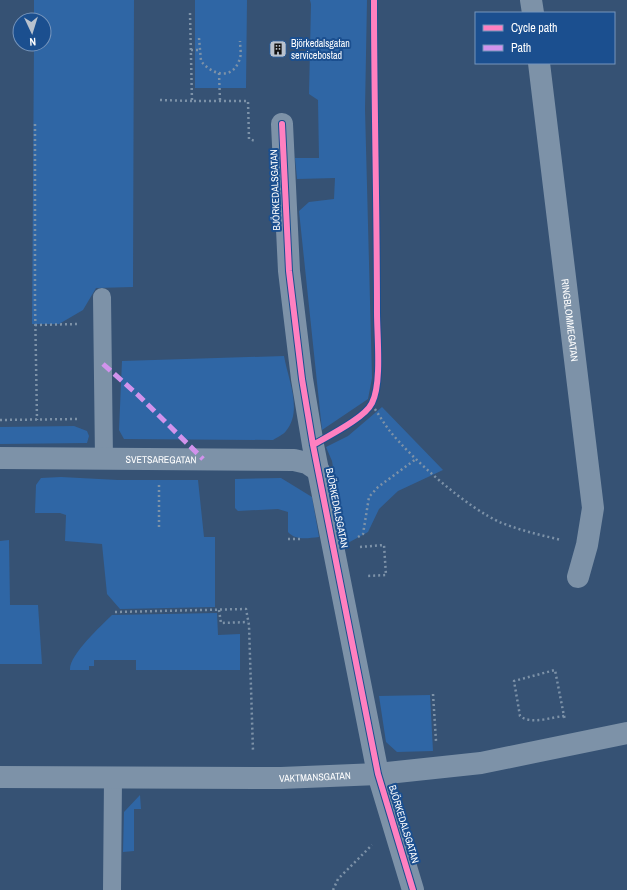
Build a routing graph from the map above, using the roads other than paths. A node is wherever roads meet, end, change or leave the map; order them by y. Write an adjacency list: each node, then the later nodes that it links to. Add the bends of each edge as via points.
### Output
1 (531, 0): 2 (street)
2 (533, 12)
3 (539, 64): 9 (street, RINGBLOMMEGATAN, via 592,508 587,545)
4 (282, 124): 8 (street, BJÖRKEDALSGATAN, via 289,271 302,379)
5 (102, 297): 7 (lane)
6 (0, 458): 7 (street, SVETSAREGATAN)
7 (104, 459): 8 (street, SVETSAREGATAN, via 294,460)
8 (319, 471): 11 (street, BJÖRKEDALSGATAN, via 345,548 340,577)
9 (578, 577)
10 (627, 733): 11 (street, VAKTMANSGATAN, via 481,763)
11 (378, 774): 13 (street, VAKTMANSGATAN); 15 (street, BJÖRKEDALSGATAN)
12 (0, 777): 13 (street, VAKTMANSGATAN)
13 (113, 779): 14 (lane)
14 (112, 890)
15 (413, 890)

